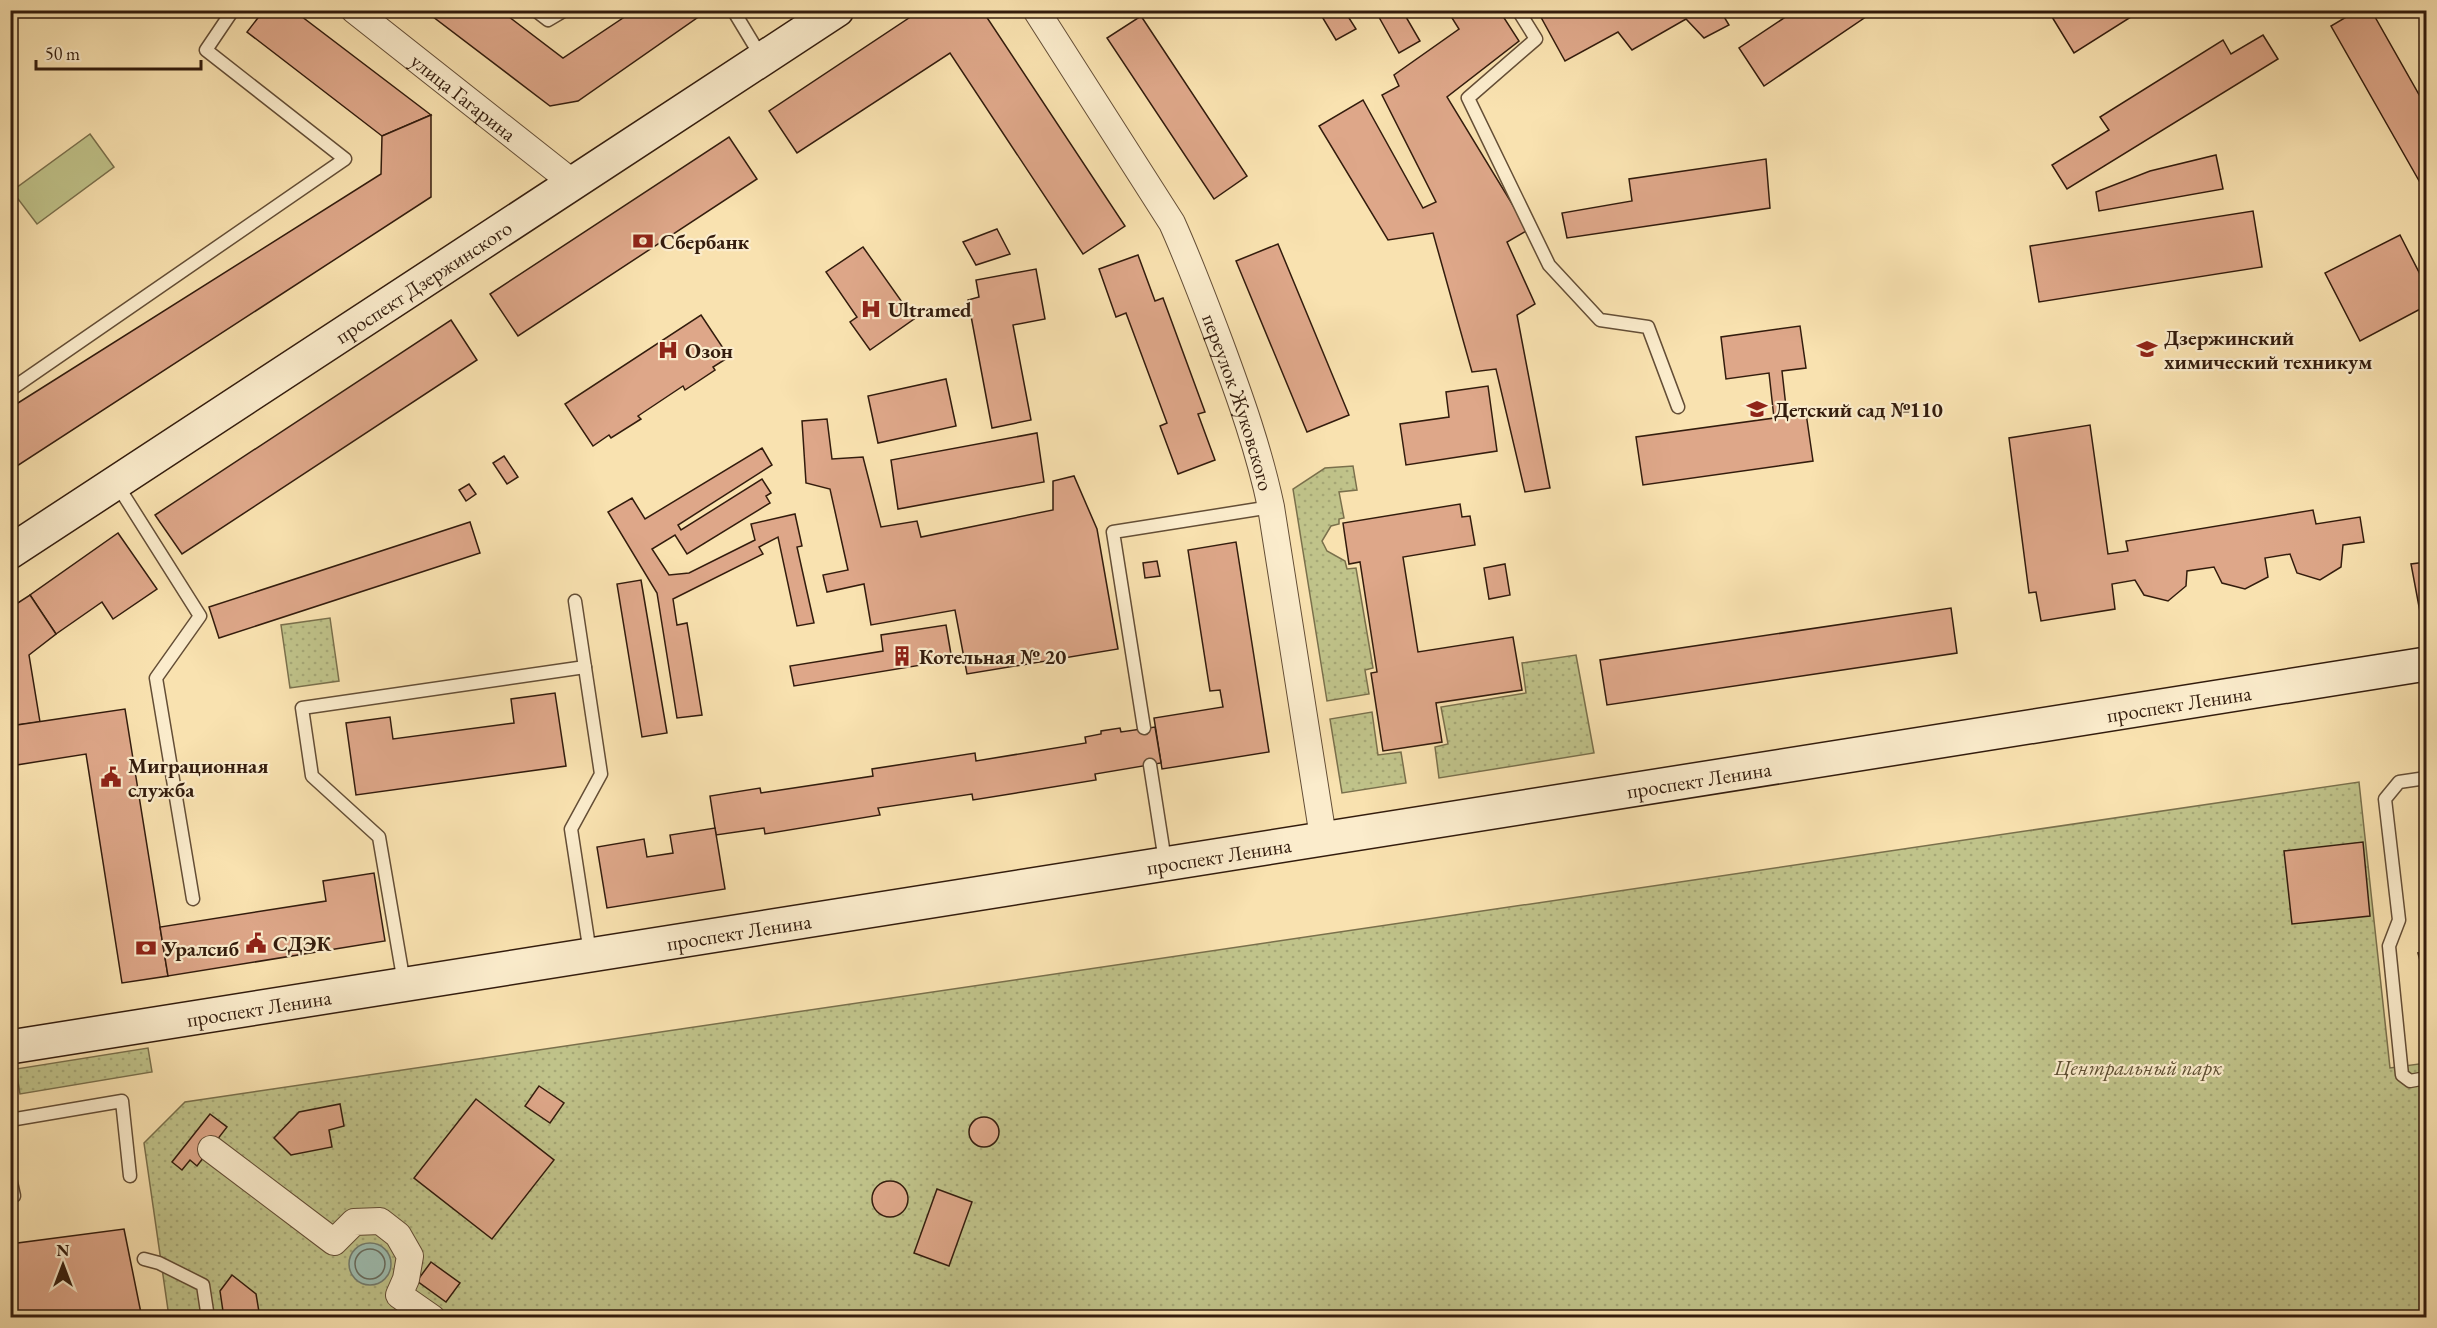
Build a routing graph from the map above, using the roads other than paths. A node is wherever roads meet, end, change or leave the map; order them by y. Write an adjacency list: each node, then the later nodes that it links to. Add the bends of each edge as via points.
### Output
1 (233, 10): 11 (lane, via 207,50 345,159)
2 (354, 10): 10 (street, улица Гагарина)
3 (535, 10): 4 (lane, via 548,20)
4 (566, 10)
5 (733, 10): 9 (lane)
6 (837, 10): 9 (main road, проспект Дзержинского)
7 (1036, 10): 14 (street, переулок Жуковского, via 1172,223 1247,415)
8 (1518, 10): 12 (lane, via 1536,39 1468,98 1549,265 1600,320 1648,327)
9 (762, 59): 10 (main road, проспект Дзержинского)
10 (573, 183): 13 (main road, проспект Дзержинского)
11 (10, 390)
12 (1678, 408)
13 (116, 483): 15 (main road, проспект Дзержинского); 24 (lane, via 200,616 156,678)
14 (1271, 507): 19 (lane, via 1113,532); 22 (street, переулок Жуковского)
15 (10, 552)
16 (575, 602): 18 (lane)
17 (2427, 664): 22 (main road, проспект Ленина)
18 (585, 667): 25 (lane, via 601,774 570,830); 26 (lane, via 302,708 312,776 379,837)
19 (1144, 729)
20 (1150, 765): 23 (lane)
21 (2427, 778): 28 (lane, via 2399,782 2385,799 2399,920 2389,945 2402,1075 2410,1081)
22 (1323, 837): 23 (main road, проспект Ленина)
23 (1166, 862): 25 (main road, проспект Ленина)
24 (194, 899)
25 (591, 954): 26 (main road, проспект Ленина)
26 (404, 984): 27 (main road, проспект Ленина)
27 (10, 1047)
28 (2427, 1078)
29 (10, 1120): 31 (lane, via 122,1101)
30 (211, 1149): 36 (street, via 334,1242 354,1222 380,1221 398,1235 410,1256 399,1295)
31 (130, 1176)
32 (10, 1178): 33 (lane)
33 (14, 1196)
34 (144, 1259): 35 (lane, via 203,1285)
35 (208, 1317)
36 (432, 1317)

